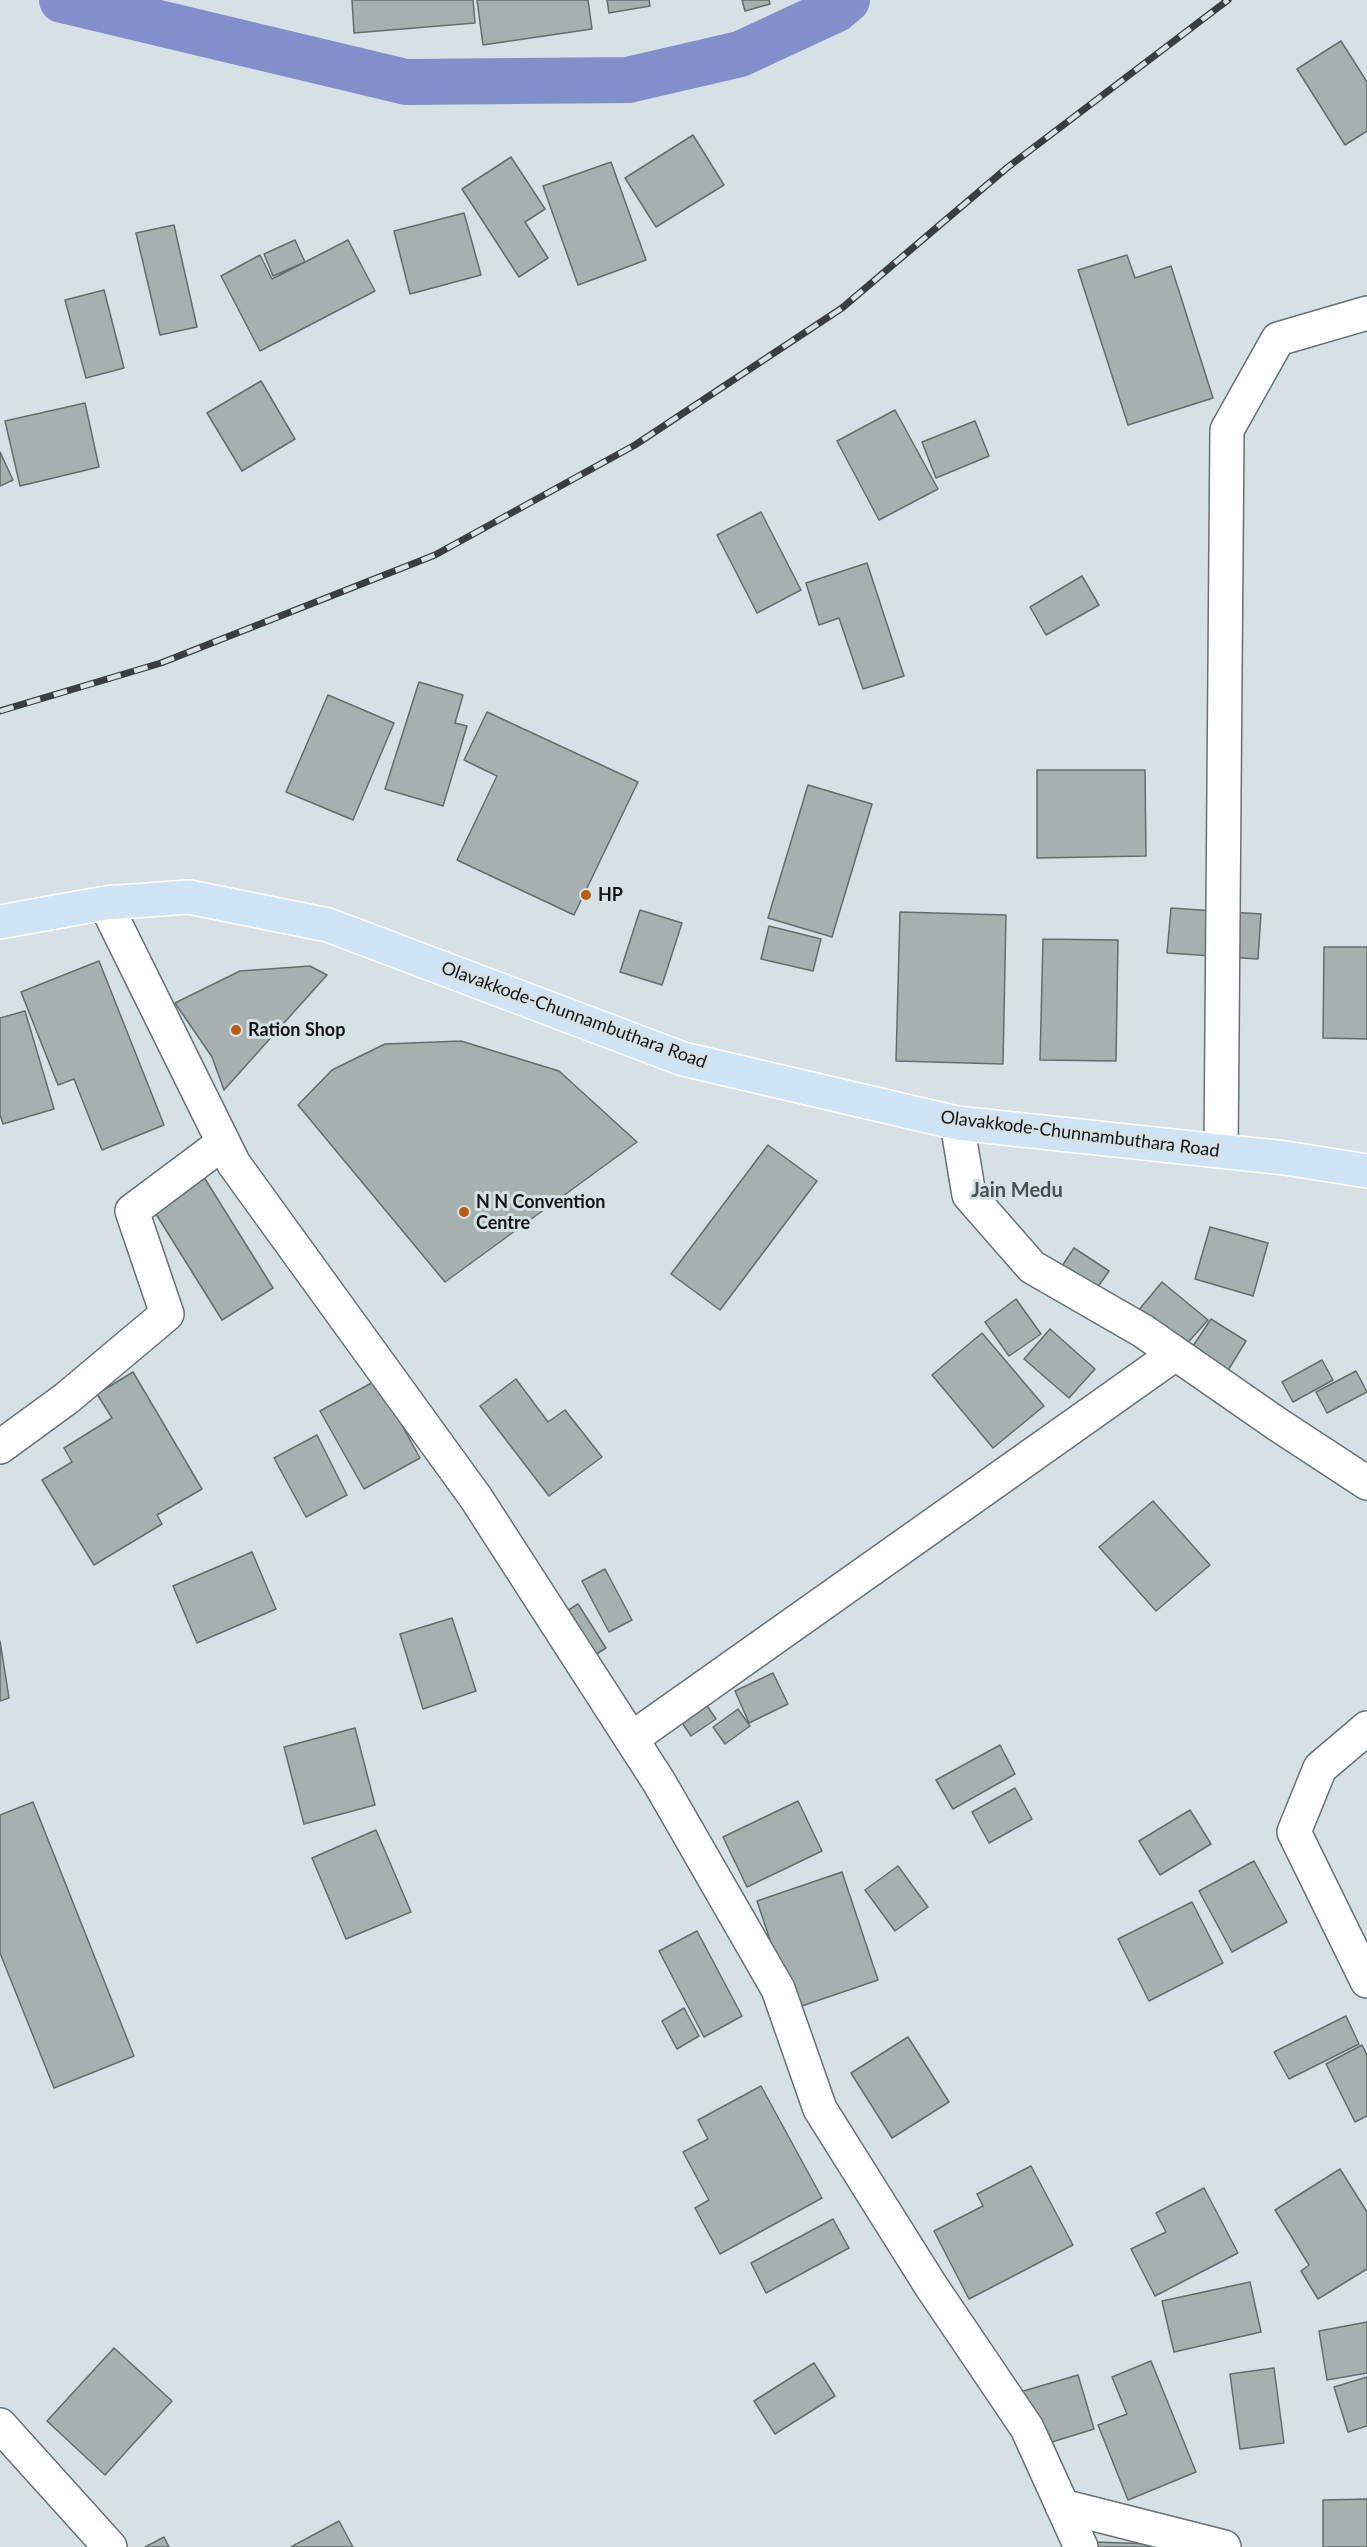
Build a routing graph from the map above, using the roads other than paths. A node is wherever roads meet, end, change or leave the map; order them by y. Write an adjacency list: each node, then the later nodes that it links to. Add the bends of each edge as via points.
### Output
1 (1367, 313): 6 (street, via 1278,339 1227,430)
2 (105, 903): 3 (main road, Olavakkode-Chunnambuthara Road); 4 (main road, Olavakkode-Chunnambuthara Road, via 189,897 328,925 683,1059); 5 (street)
3 (0, 922)
4 (957, 1123): 6 (main road, Olavakkode-Chunnambuthara Road); 8 (street, via 969,1195 1032,1267 1143,1331)
5 (223, 1143): 9 (street, via 132,1211 167,1314 67,1398); 12 (street, via 234,1164 476,1498)
6 (1221, 1151): 7 (main road, Olavakkode-Chunnambuthara Road)
7 (1367, 1171)
8 (1175, 1354): 10 (street); 12 (street)
9 (0, 1447)
10 (1367, 1483)
11 (1367, 1728): 13 (street, via 1320,1768 1294,1832)
12 (631, 1739): 15 (street, via 778,1989 820,2109 931,2286 1027,2428)
13 (1367, 1981)
14 (0, 2425): 16 (street)
15 (1062, 2506): 17 (street); 18 (street)
16 (110, 2547)
17 (1081, 2547)
18 (1224, 2547)

